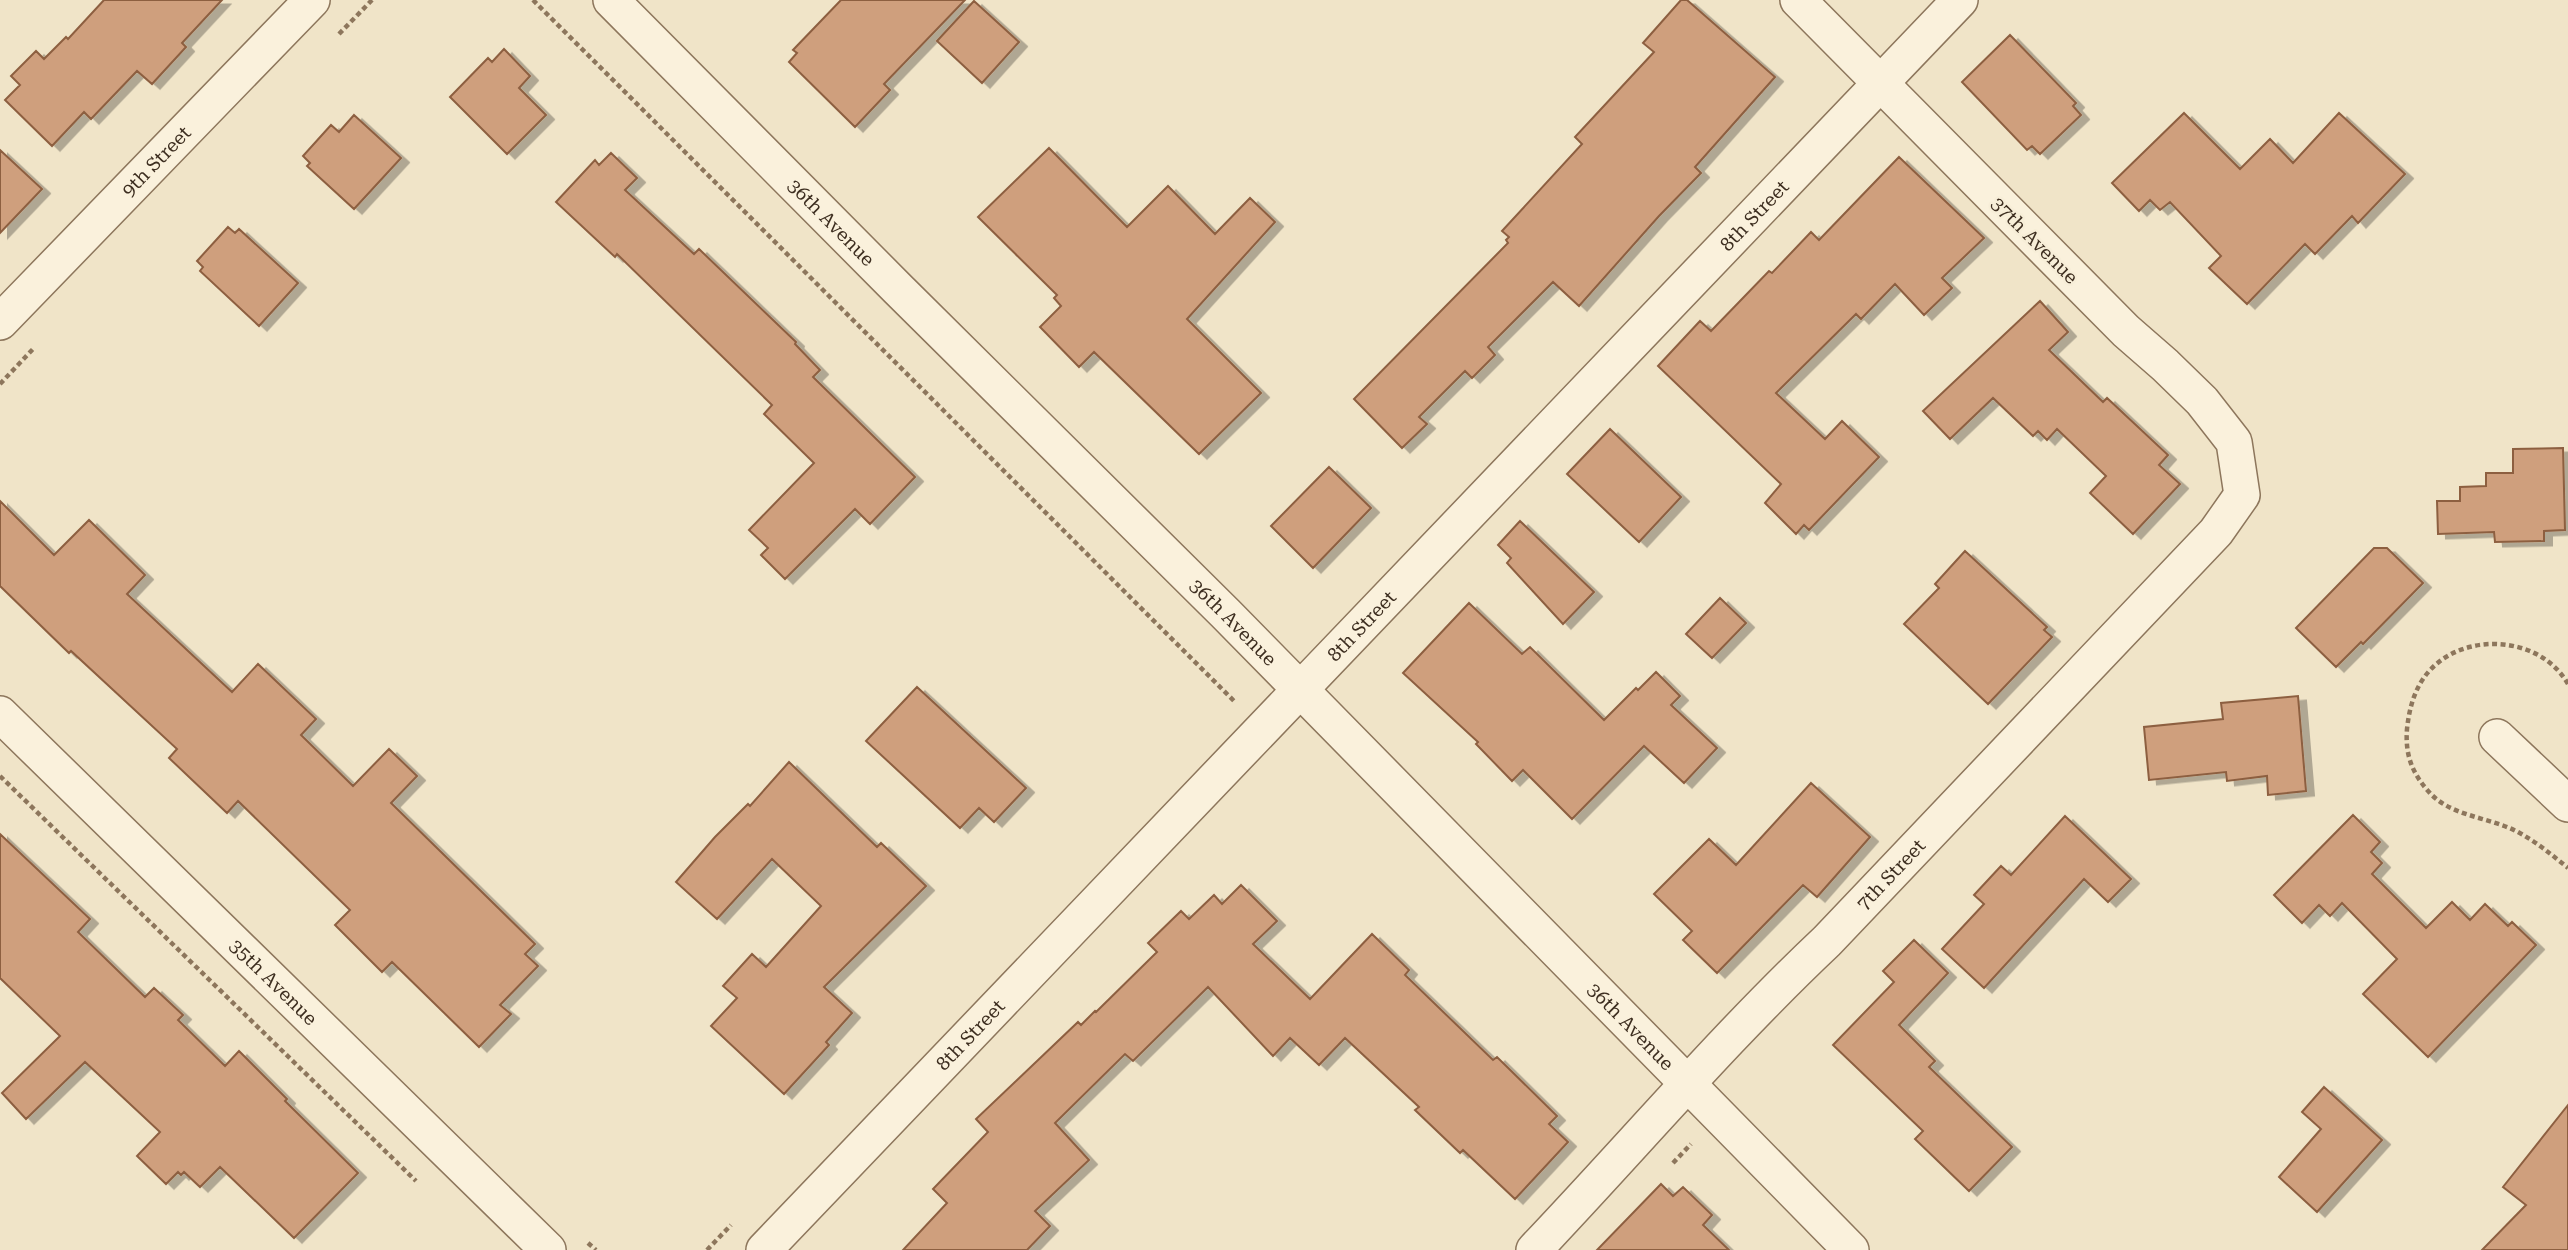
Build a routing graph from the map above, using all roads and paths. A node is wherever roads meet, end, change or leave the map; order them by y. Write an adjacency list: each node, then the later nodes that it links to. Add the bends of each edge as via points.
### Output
1 (312, 0): 7 (street, 9th Street)
2 (533, 0): 11 (path)
3 (611, 0): 9 (street, 36th Avenue)
4 (1798, 0): 6 (street, 37th Avenue)
5 (1960, 0): 6 (street, 8th Street)
6 (1881, 83): 8 (street, 37th Avenue, via 2126,331 2202,401 2234,442); 9 (street, 8th Street)
7 (0, 322)
8 (2242, 495): 15 (street, 7th Street, via 2216,532)
9 (1300, 690): 11 (street, 8th Street); 15 (street, 36th Avenue)
10 (0, 714): 17 (street, 35th Avenue)
11 (1263, 729): 18 (street, 8th Street)
12 (2497, 737): 14 (street)
13 (0, 776): 16 (path)
14 (2568, 804)
15 (1687, 1083): 19 (street, 7th Street); 20 (street, 36th Avenue)
16 (422, 1186)
17 (548, 1250)
18 (764, 1250)
19 (1534, 1250)
20 (1851, 1250)

